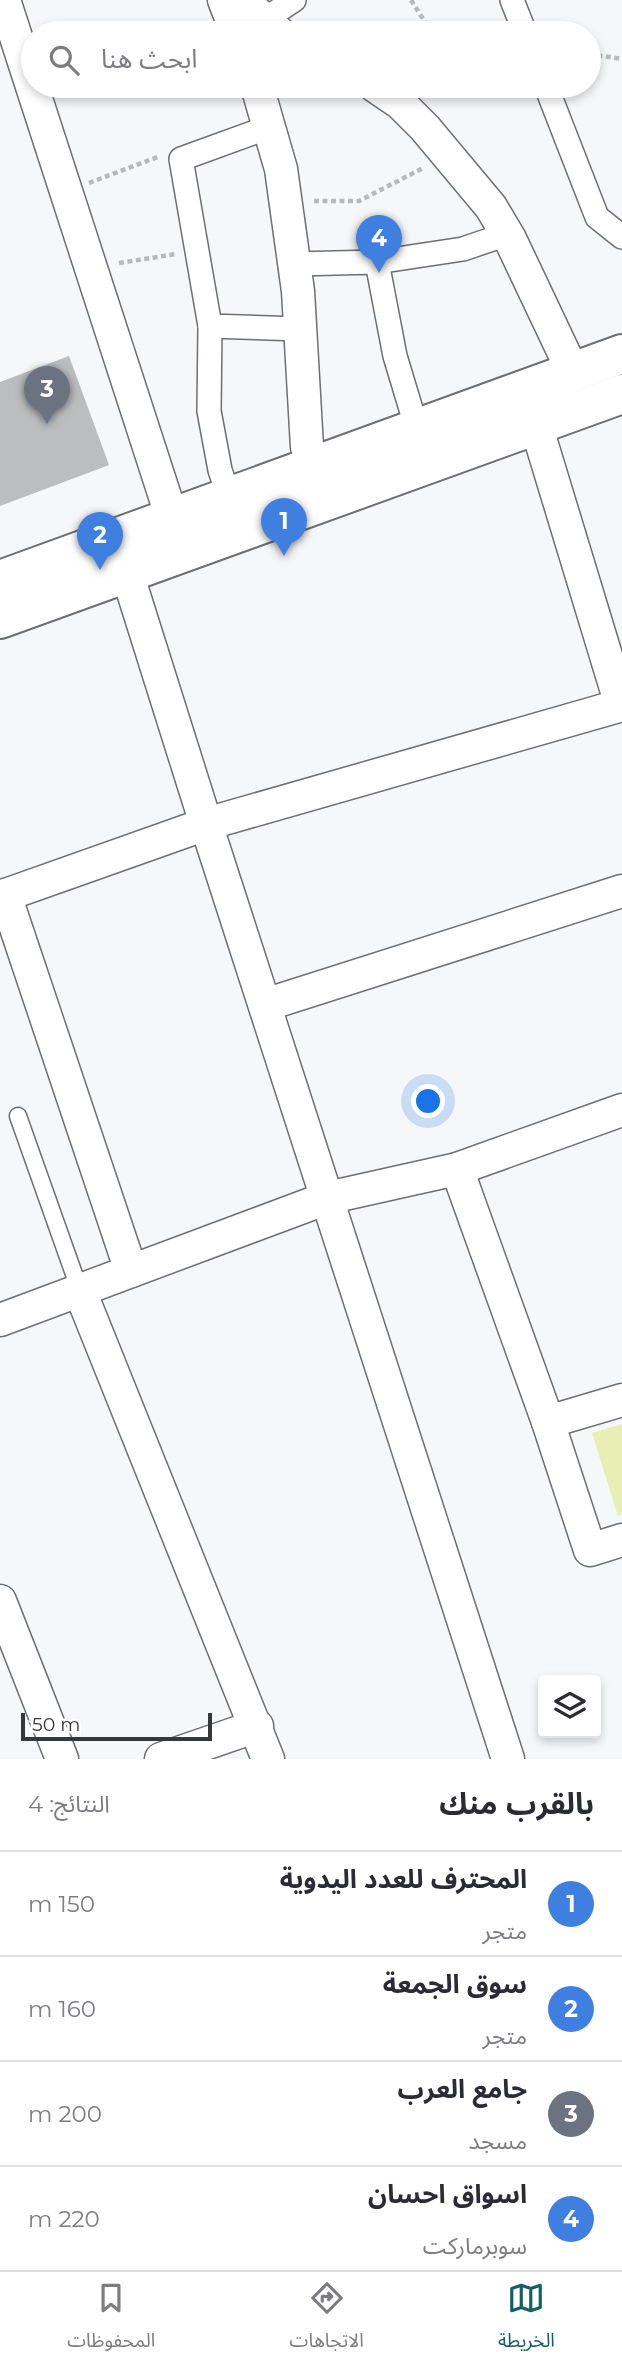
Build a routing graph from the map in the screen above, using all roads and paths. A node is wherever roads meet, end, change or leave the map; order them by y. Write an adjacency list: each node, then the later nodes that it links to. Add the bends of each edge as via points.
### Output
1 (4, 0): 10 (street)
2 (224, 0): 6 (street)
3 (295, 0): 7 (street)
4 (411, 0): 8 (path)
5 (512, 0): 9 (street)
6 (254, 21)
7 (257, 21)
8 (424, 21)
9 (520, 21)
10 (21, 54)
11 (601, 55): 12 (path)
12 (622, 58)
13 (35, 98): 20 (street)
14 (260, 98): 17 (street)
15 (393, 98): 18 (street)
16 (551, 98): 23 (street, via 597,217)
17 (268, 127): 19 (street); 21 (street)
18 (443, 150): 21 (path, via 427,166 359,201); 22 (street, via 491,207)
19 (181, 159): 20 (path, via 161,156); 24 (street)
20 (65, 192): 27 (street)
21 (285, 199): 26 (street)
22 (507, 234): 25 (street, via 463,249); 31 (street)
23 (622, 237)
24 (198, 251): 27 (path); 28 (street)
25 (377, 262): 26 (street); 34 (street, via 395,356)
26 (294, 264): 29 (street)
27 (89, 268): 37 (street)
28 (210, 326): 29 (street); 36 (street, via 210,421 228,494)
29 (300, 329): 35 (street, via 307,447)
30 (622, 354): 31 (street)
31 (573, 372): 34 (street)
32 (622, 394): 33 (street)
33 (536, 425): 38 (street); 41 (street)
34 (417, 429): 35 (street)
35 (314, 468): 36 (street)
36 (237, 494): 37 (street)
37 (172, 518): 39 (street)
38 (127, 573): 40 (street); 42 (street)
39 (0, 579)
40 (0, 619)
41 (622, 705): 42 (street)
42 (206, 824): 44 (street); 45 (street)
43 (622, 891): 45 (street)
44 (3, 896): 50 (street)
45 (265, 1005): 49 (street)
46 (622, 1110): 48 (street)
47 (18, 1116): 51 (lane)
48 (457, 1169): 49 (street); 54 (street)
49 (327, 1198): 50 (street); 61 (street)
50 (131, 1272): 51 (street)
51 (80, 1291): 52 (street); 57 (street)
52 (0, 1320)
53 (622, 1401): 54 (street)
54 (548, 1422): 55 (street, via 590,1550)
55 (622, 1540)
56 (0, 1601): 58 (street)
57 (257, 1726): 59 (street); 60 (street)
58 (62, 1759)
59 (161, 1759)
60 (268, 1759)
61 (508, 1759)

